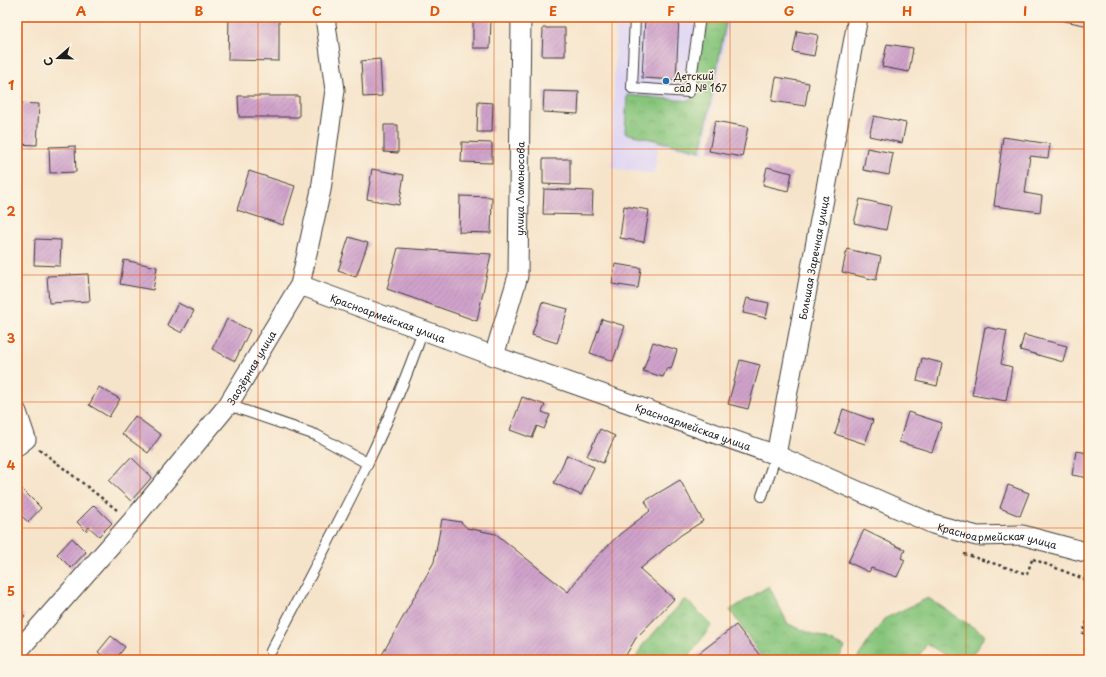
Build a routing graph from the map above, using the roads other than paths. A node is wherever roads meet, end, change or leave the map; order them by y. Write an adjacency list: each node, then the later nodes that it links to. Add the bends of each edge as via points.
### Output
1 (325, 17): 6 (street, Заозёрная улица, via 335,90 321,190)
2 (521, 17): 8 (street, улица Ломоносова, via 518,276)
3 (634, 17): 4 (lane, via 632,88 689,92)
4 (700, 17)
5 (854, 18): 12 (street, Большая Заречная улица)
6 (300, 285): 7 (street, Красноармейская улица); 9 (street, Заозёрная улица)
7 (423, 330): 8 (street, Красноармейская улица); 13 (lane, via 412,362)
8 (494, 356): 12 (street, Красноармейская улица)
9 (228, 405): 13 (lane, via 316,435); 17 (street, Заозёрная улица, via 132,521)
10 (17, 412): 11 (street)
11 (22, 442)
12 (776, 455): 14 (lane, Большая Заречная улица); 15 (street, Красноармейская улица, via 933,524 977,536 1022,535)
13 (367, 463): 16 (lane)
14 (762, 496)
15 (1089, 553)
16 (271, 651)
17 (17, 652)

